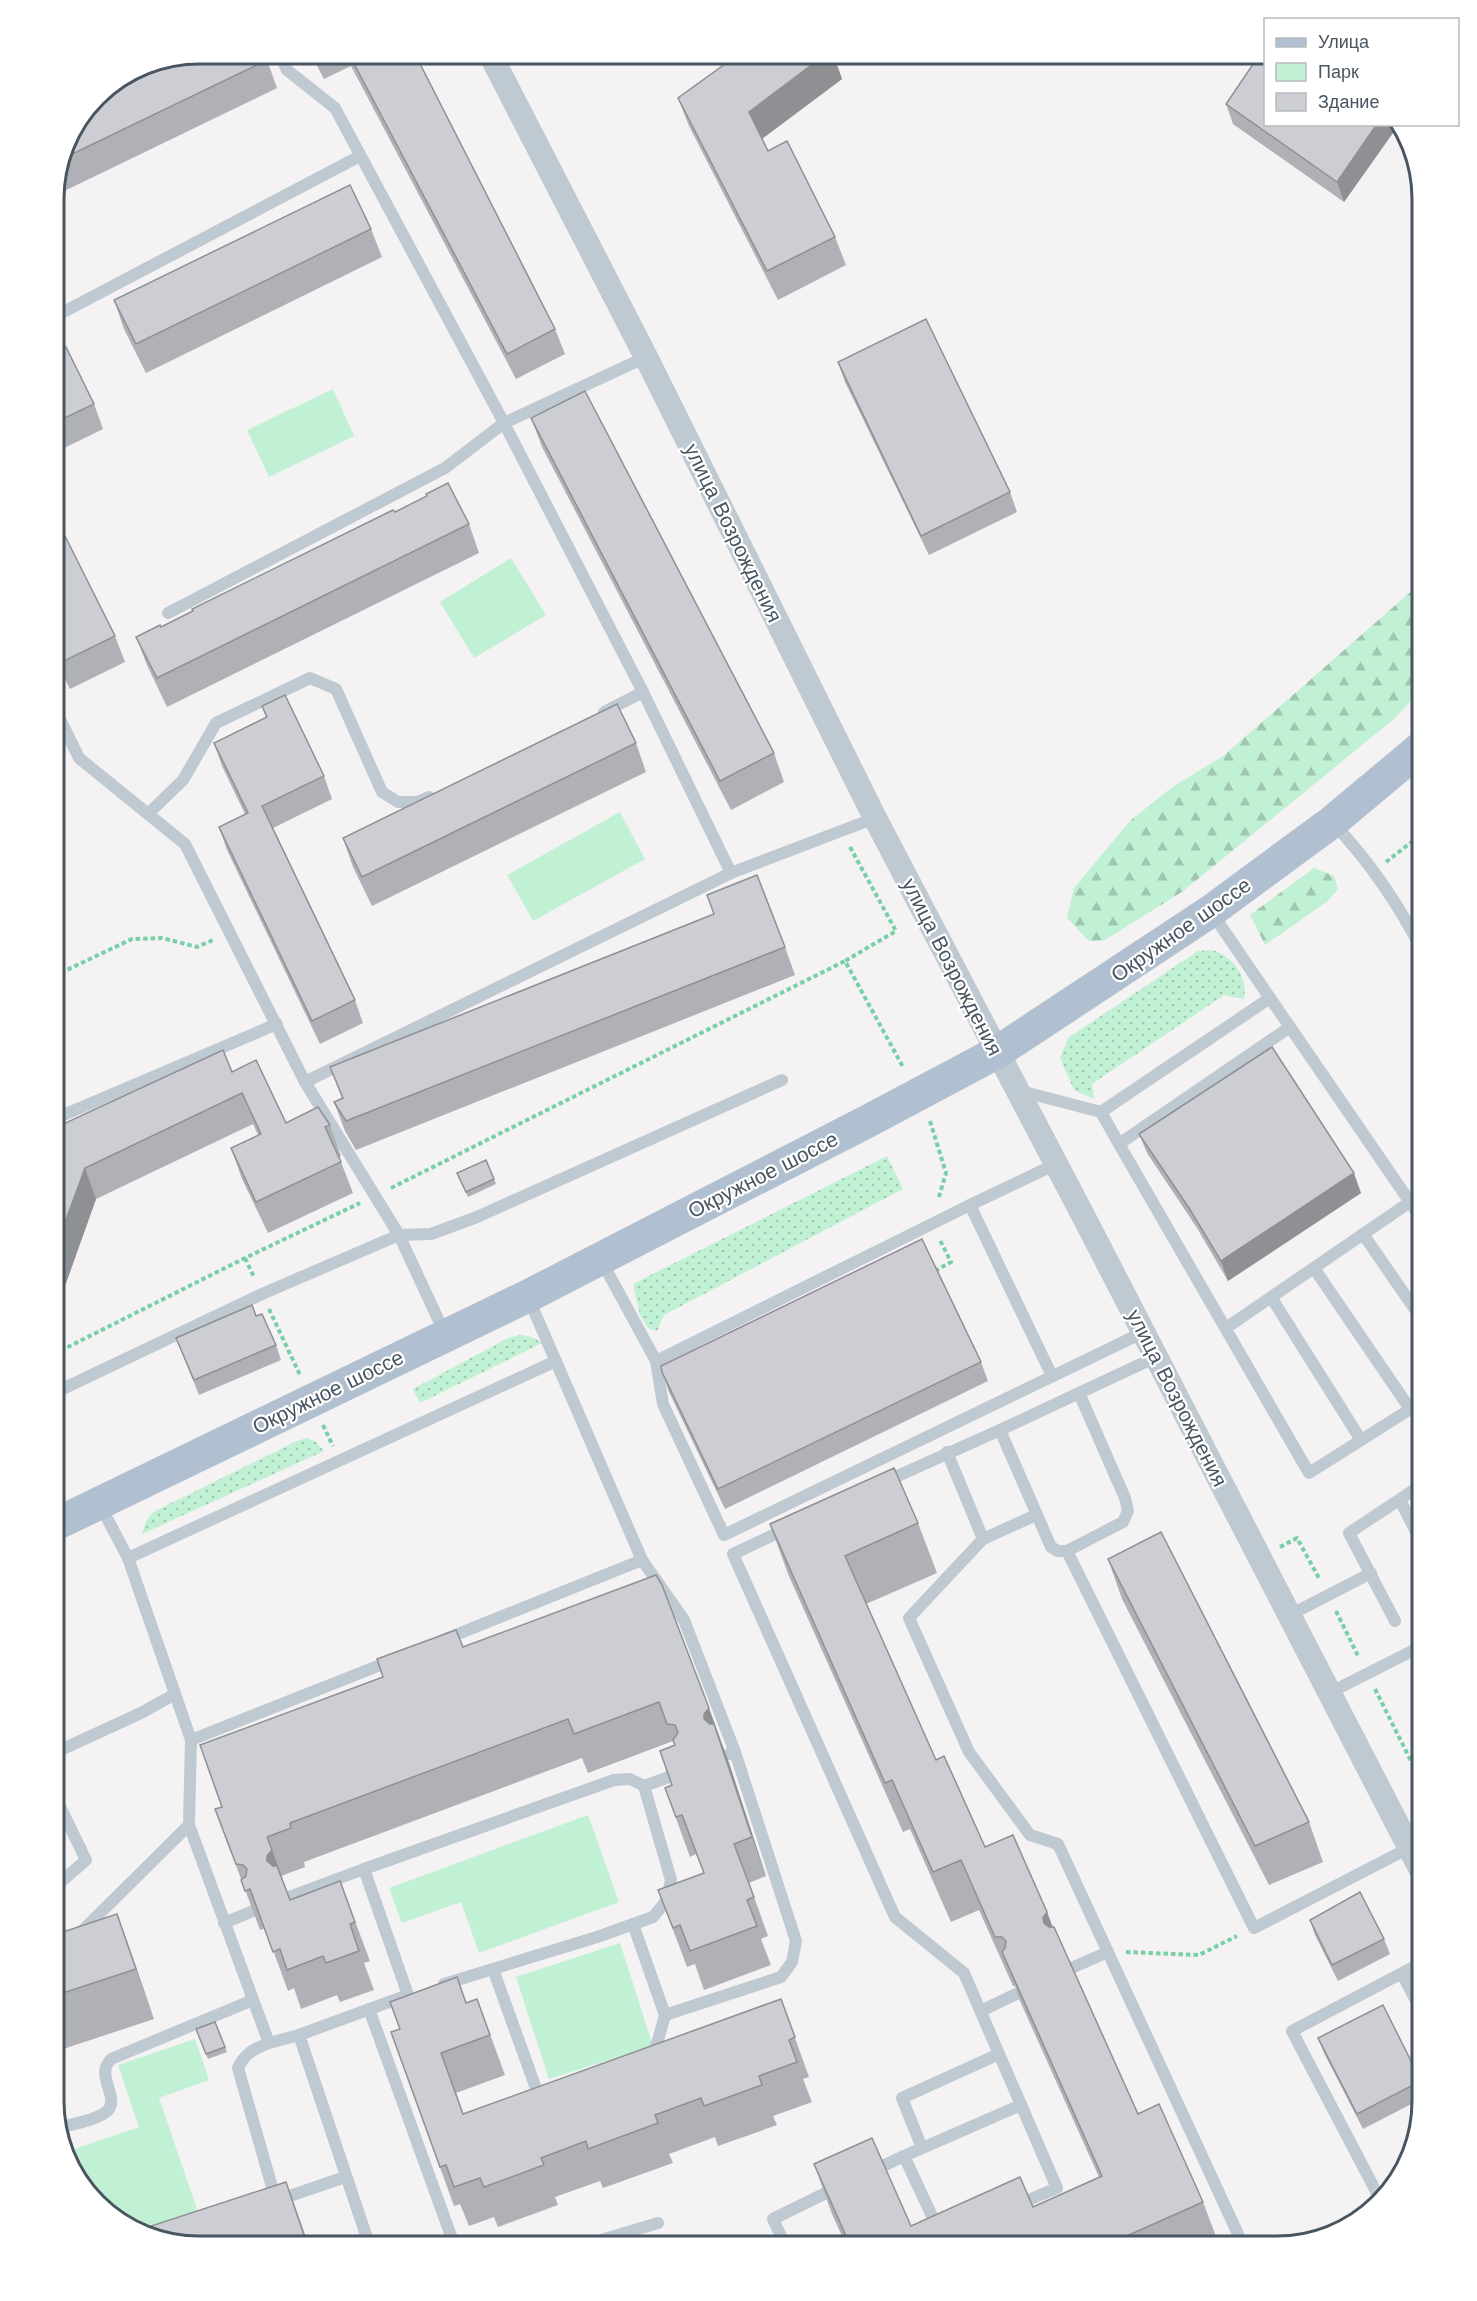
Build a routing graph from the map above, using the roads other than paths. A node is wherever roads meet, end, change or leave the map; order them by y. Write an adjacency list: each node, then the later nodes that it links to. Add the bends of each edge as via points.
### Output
1 (284, 64): 3 (lane, via 335,108)
2 (495, 64): 5 (street, улица Возрождения)
3 (360, 156): 4 (lane); 6 (lane)
4 (65, 311)
5 (646, 357): 6 (lane); 14 (street, улица Возрождения)
6 (504, 423): 7 (lane, via 445,468); 8 (lane)
7 (168, 613)
8 (643, 692): 9 (lane); 16 (lane)
9 (590, 719)
10 (65, 729): 13 (lane, via 79,758)
11 (1412, 755): 15 (main road, Окружное шоссе)
12 (444, 791): 13 (lane, via 417,802 398,802 382,792 336,689 310,678 216,723 183,780)
13 (148, 814): 20 (lane, via 185,844)
14 (875, 818): 16 (lane); 22 (street, улица Возрождения)
15 (1332, 822): 17 (main road, Окружное шоссе); 18 (lane, via 1357,848)
16 (731, 873): 24 (lane)
17 (1211, 911): 19 (lane); 22 (main road, Окружное шоссе)
18 (1412, 921)
19 (1270, 998): 21 (lane); 26 (lane)
20 (277, 1024): 24 (lane); 27 (lane)
21 (1290, 1027): 28 (lane); 30 (lane)
22 (996, 1053): 25 (street, улица Возрождения); 35 (main road, Окружное шоссе)
23 (782, 1080): 34 (lane, via 477,1217 431,1234)
24 (304, 1082): 34 (lane)
25 (1016, 1090): 26 (lane); 29 (street, улица Возрождения)
26 (1101, 1112): 28 (lane)
27 (65, 1115)
28 (1119, 1144): 40 (lane)
29 (1056, 1164): 31 (lane); 41 (street, улица Возрождения)
30 (1410, 1202): 32 (lane); 33 (lane)
31 (970, 1205): 45 (lane); 46 (lane)
32 (1412, 1205)
33 (1363, 1234): 36 (lane); 39 (lane)
34 (399, 1235): 42 (lane); 47 (lane, via 262,1294)
35 (601, 1259): 37 (main road, Окружное шоссе); 45 (lane)
36 (1314, 1268): 38 (lane); 49 (lane)
37 (528, 1296): 42 (main road, Окружное шоссе); 44 (lane)
38 (1271, 1297): 40 (lane); 51 (lane)
39 (1412, 1305)
40 (1226, 1329): 51 (lane, via 1309,1473)
41 (1144, 1332): 43 (street, улица Возрождения); 46 (lane)
42 (446, 1335): 56 (main road, Окружное шоссе)
43 (1156, 1357): 48 (lane); 66 (street, улица Возрождения)
44 (556, 1360): 63 (lane); 64 (lane)
45 (656, 1361): 46 (lane, via 663,1404 724,1534)
46 (1052, 1376)
47 (64, 1389)
48 (1079, 1393): 50 (lane); 62 (lane, via 1128,1511 1123,1522)
49 (1410, 1409): 51 (lane)
50 (1000, 1430): 52 (lane); 57 (lane)
51 (1361, 1440)
52 (947, 1452): 53 (lane); 61 (lane)
53 (872, 1488)
54 (1412, 1492): 55 (lane)
55 (1400, 1500): 60 (lane); 65 (lane, via 1349,1533)
56 (99, 1502): 58 (main road, Окружное шоссе); 63 (lane)
57 (1036, 1515): 61 (lane); 62 (lane, via 1051,1547)
58 (64, 1520)
59 (797, 1523): 98 (lane, via 733,1554 895,1917 964,1973)
60 (1412, 1524)
61 (983, 1539): 88 (lane, via 909,1618 969,1752 1030,1835 1058,1844)
62 (1067, 1551): 79 (lane, via 1254,1928)
63 (128, 1558): 72 (lane)
64 (642, 1560): 68 (lane); 99 (lane, via 684,1620 796,1941 792,1962 781,1977)
65 (1371, 1573): 66 (lane); 67 (lane)
66 (1288, 1616): 71 (street, улица Возрождения)
67 (1395, 1621)
68 (433, 1643)
69 (1412, 1650): 71 (lane)
70 (402, 1656): 73 (lane)
71 (1329, 1693): 79 (street, улица Возрождения)
72 (175, 1694): 73 (lane); 74 (lane)
73 (191, 1740): 78 (lane)
74 (64, 1748)
75 (684, 1771): 76 (lane)
76 (644, 1785): 81 (lane, via 630,1779 614,1780); 86 (lane, via 671,1880 667,1900 653,1917)
77 (64, 1815): 82 (lane, via 86,1860)
78 (189, 1825): 85 (lane); 87 (lane)
79 (1409, 1848): 80 (street, улица Возрождения)
80 (1412, 1854)
81 (364, 1869): 83 (lane); 93 (lane)
82 (64, 1879)
83 (289, 1897)
84 (253, 1911): 85 (lane)
85 (224, 1923): 96 (lane)
86 (633, 1924): 90 (lane); 99 (lane)
87 (70, 1943)
88 (1107, 1952): 91 (lane); 118 (lane)
89 (1412, 1968): 92 (lane)
90 (493, 1969): 93 (lane); 104 (lane, via 533,2096)
91 (1069, 1969)
92 (1402, 1974): 94 (lane); 110 (lane, via 1292,2031)
93 (418, 1992): 97 (lane)
94 (1412, 1993)
95 (1016, 1994): 98 (lane)
96 (253, 2000): 101 (lane); 106 (lane, via 111,2059 105,2077 112,2101 109,2109)
97 (369, 2009): 100 (lane); 115 (lane)
98 (981, 2011): 102 (lane)
99 (665, 2015): 103 (lane, via 656,2051)
100 (299, 2035): 101 (lane); 109 (lane)
101 (269, 2043): 109 (lane, via 249,2052 238,2068 270,2203)
102 (999, 2054): 105 (lane); 107 (lane, via 902,2098)
103 (634, 2059)
104 (559, 2086)
105 (1021, 2105): 107 (lane); 111 (lane, via 1057,2188)
106 (67, 2126)
107 (922, 2148): 108 (lane)
108 (904, 2156): 113 (lane, via 940,2235); 117 (lane, via 773,2219)
109 (345, 2177): 114 (lane)
110 (1377, 2193)
111 (1004, 2210)
112 (658, 2223): 116 (lane)
113 (951, 2231)
114 (366, 2236)
115 (451, 2236)
116 (615, 2236)
117 (781, 2236)
118 (1239, 2236)

